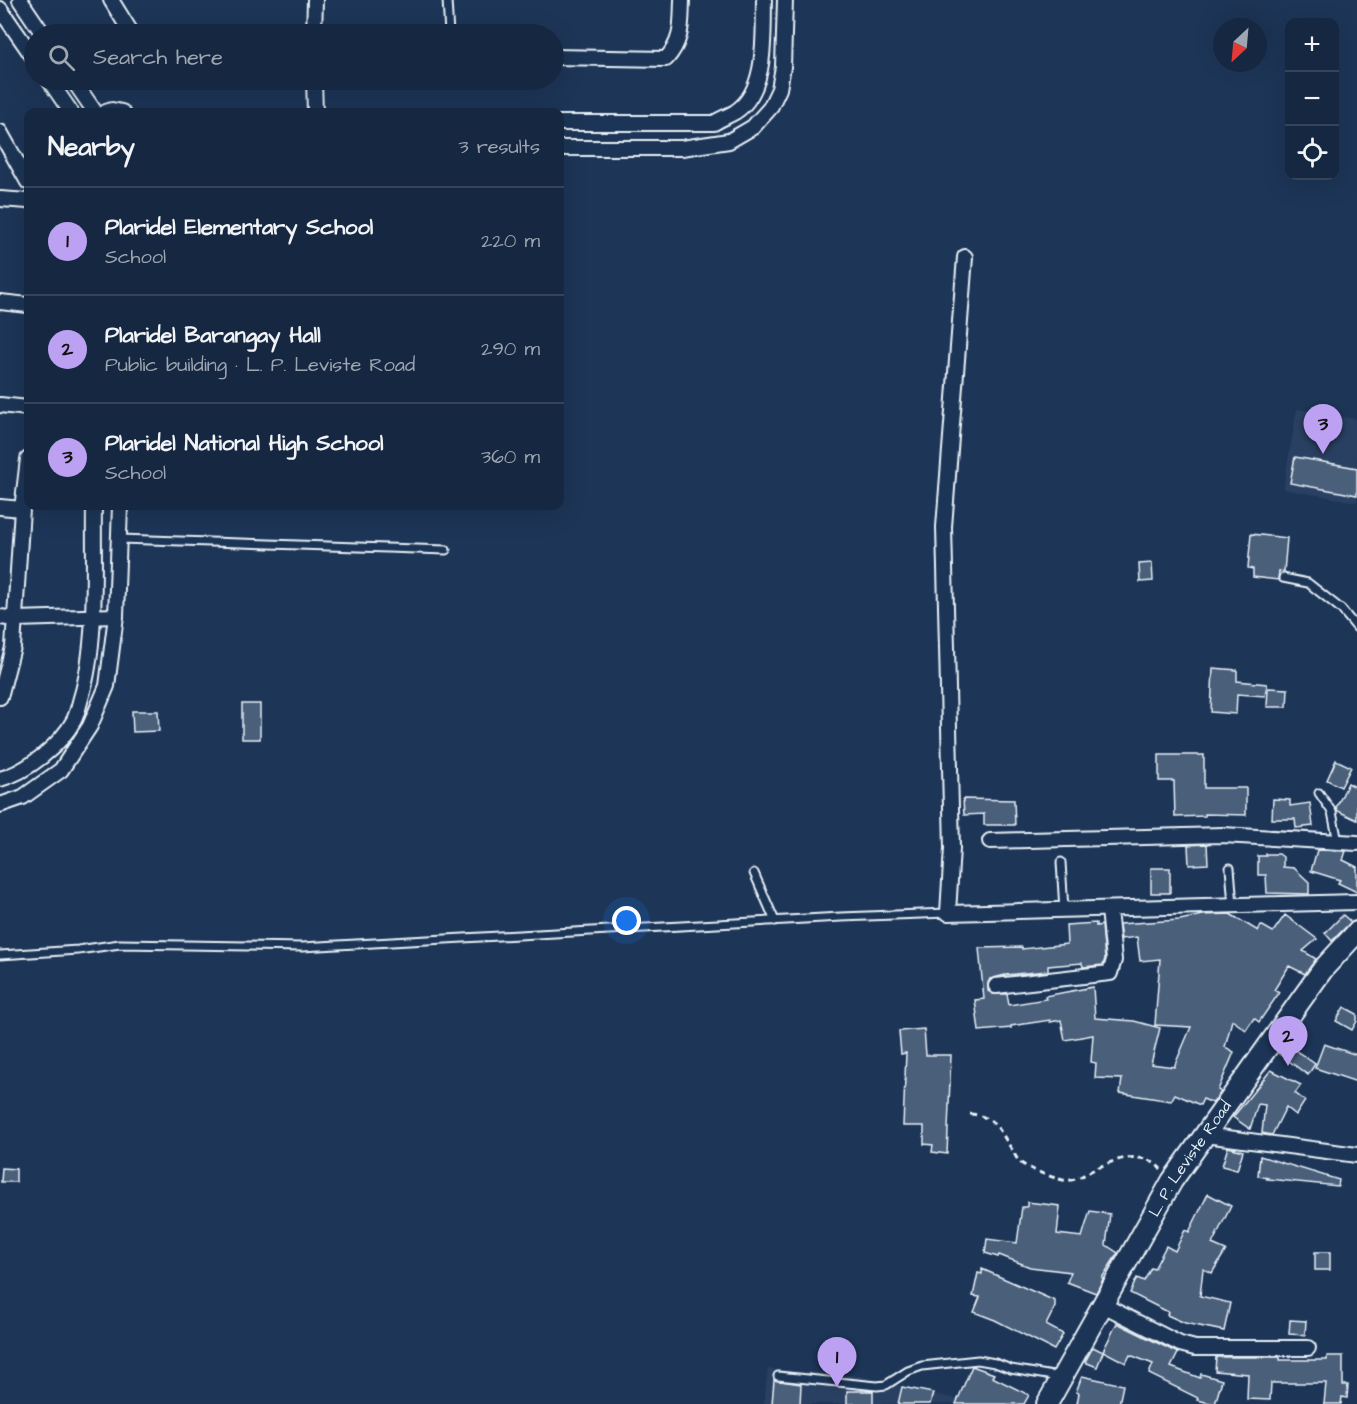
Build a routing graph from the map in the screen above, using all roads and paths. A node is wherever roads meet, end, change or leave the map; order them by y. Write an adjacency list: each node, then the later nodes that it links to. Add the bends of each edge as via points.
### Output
1 (20, 0): 9 (street)
2 (111, 0): 10 (street)
3 (315, 0): 11 (street)
4 (447, 0): 12 (lane)
5 (682, 0): 14 (street, via 676,48 666,59)
6 (764, 0): 21 (street, via 761,70 750,96 736,112 714,123)
7 (785, 0): 23 (street, via 779,89 770,108 753,127 729,141 682,148)
8 (0, 9): 13 (street)
9 (36, 24)
10 (126, 24)
11 (314, 24)
12 (448, 24)
13 (24, 44)
14 (564, 57)
15 (56, 90): 18 (street)
16 (80, 90): 19 (street)
17 (314, 90): 20 (street)
18 (68, 108)
19 (92, 108)
20 (315, 108)
21 (564, 123)
22 (0, 132): 24 (street)
23 (564, 148)
24 (24, 175)
25 (0, 199): 26 (street)
26 (24, 201)
27 (965, 257): 59 (street, via 944,527 952,848)
28 (0, 302): 29 (street)
29 (24, 305)
30 (0, 405): 31 (street)
31 (24, 408)
32 (24, 492): 34 (street)
33 (0, 507): 34 (street)
34 (22, 509): 43 (street)
35 (94, 510): 42 (street)
36 (120, 510): 37 (street)
37 (120, 538): 38 (lane); 40 (street)
38 (446, 550)
39 (1284, 578): 44 (lane, via 1308,583 1341,609)
40 (116, 616): 42 (street); 48 (street, via 107,686 90,726 61,770 23,796)
41 (0, 617): 43 (street)
42 (92, 618): 43 (street); 46 (street, via 88,674 74,720 47,753 12,776)
43 (16, 619): 45 (street)
44 (1357, 628)
45 (0, 697)
46 (0, 779)
47 (1319, 793): 50 (lane, via 1332,812)
48 (0, 805)
49 (990, 841): 50 (street, via 1223,835)
50 (1338, 842): 51 (street)
51 (1357, 843)
52 (1061, 862): 58 (lane)
53 (1230, 868): 56 (lane)
54 (754, 873): 60 (lane)
55 (1357, 902): 56 (street)
56 (1233, 905): 57 (street)
57 (1109, 909): 58 (street); 63 (street, via 1114,960 1110,973)
58 (1064, 910): 59 (street)
59 (948, 913): 60 (lane)
60 (775, 921): 62 (lane, via 302,947 120,944)
61 (1357, 932): 65 (main road, L. P. Leviste Road, via 1323,969)
62 (0, 955)
63 (996, 986)
64 (970, 1114): 67 (path, via 982,1115 993,1123 1020,1162 1063,1180 1079,1179 1135,1156 1155,1163)
65 (1205, 1135): 66 (street); 67 (main road, L. P. Leviste Road)
66 (1357, 1155)
67 (1172, 1181): 68 (main road, L. P. Leviste Road)
68 (1103, 1305): 69 (street, via 1188,1346); 71 (main road, L. P. Leviste Road)
69 (1308, 1348)
70 (778, 1376): 71 (lane, via 876,1386 886,1385 922,1366 978,1360)
71 (1062, 1378): 72 (main road, L. P. Leviste Road)
72 (1047, 1404)

